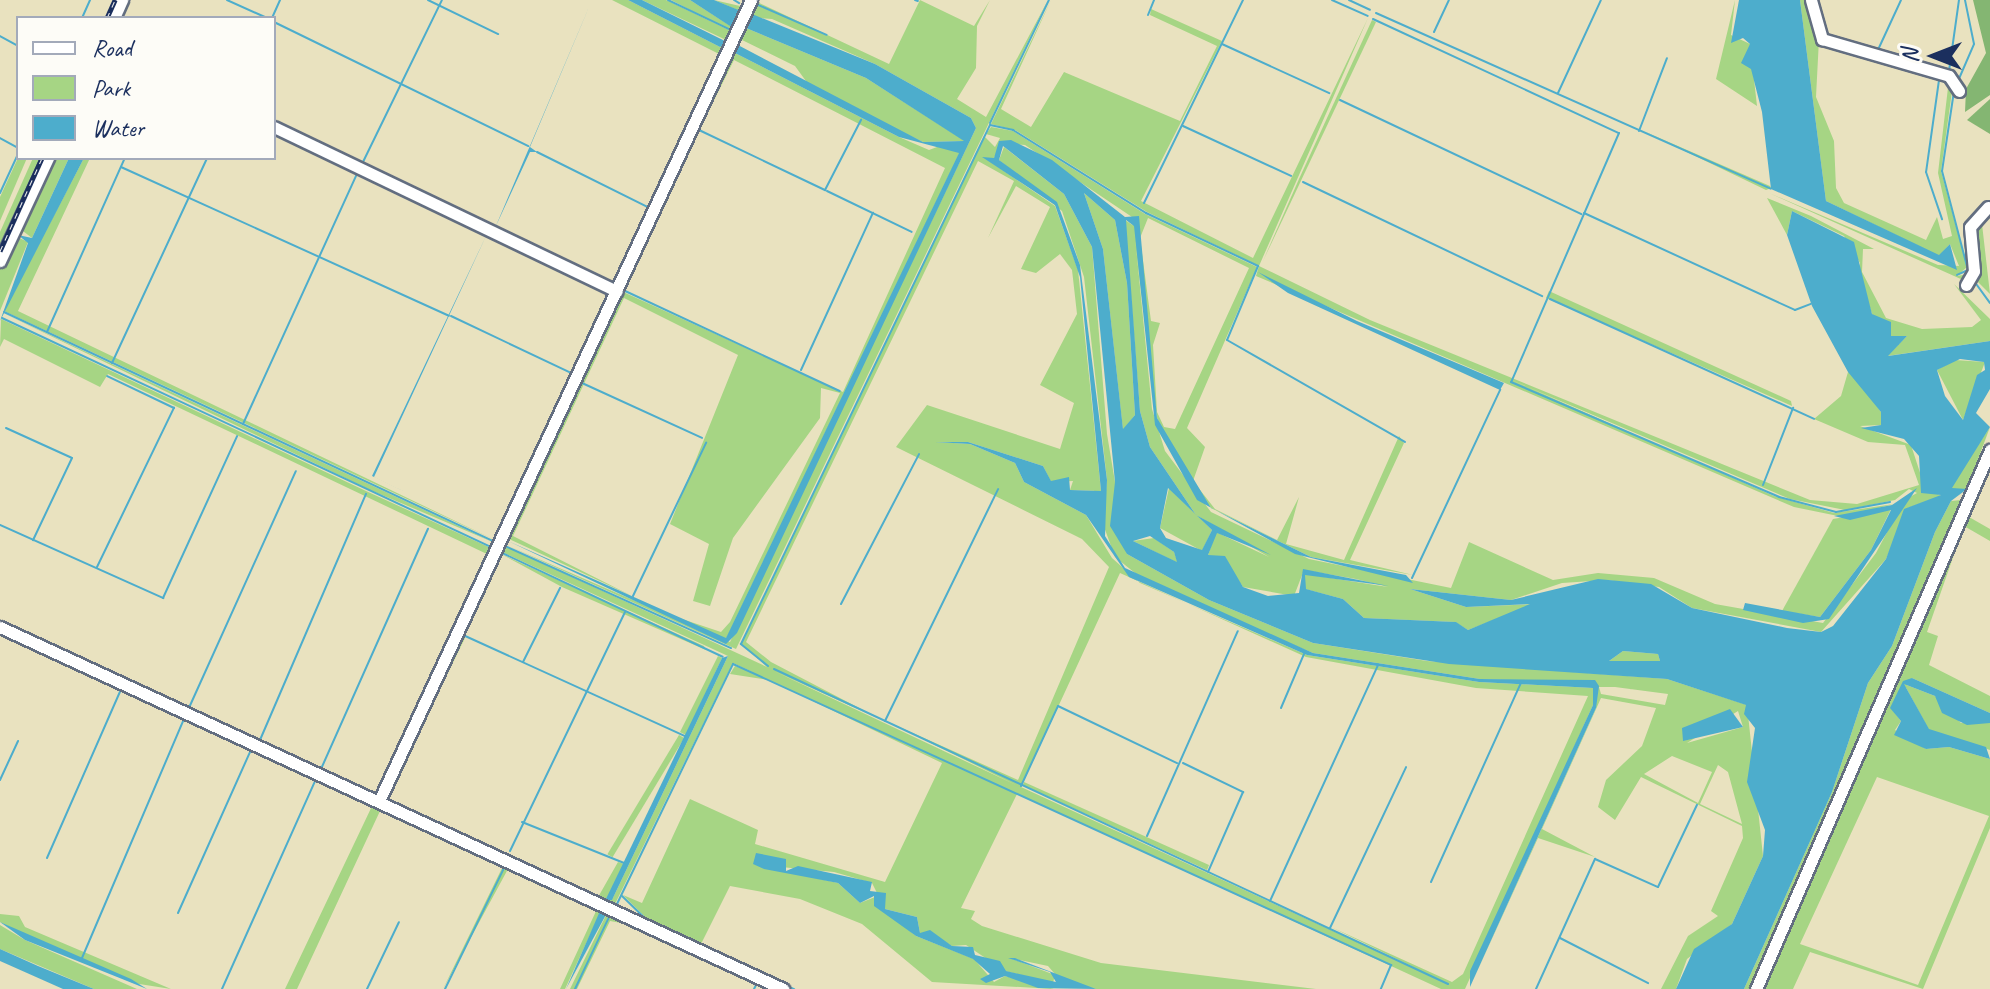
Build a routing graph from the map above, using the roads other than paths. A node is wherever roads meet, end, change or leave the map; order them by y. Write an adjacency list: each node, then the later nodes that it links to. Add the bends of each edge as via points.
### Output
1 (751, 0): 9 (street)
2 (1811, 0): 3 (street, via 1822,39 1949,76)
3 (1959, 91)
4 (276, 128): 9 (street)
5 (47, 160): 7 (street)
6 (1988, 207): 8 (street, via 1970,227 1974,271)
7 (0, 261)
8 (1966, 285)
9 (617, 291): 12 (street)
10 (1990, 450): 14 (street)
11 (0, 627): 12 (street)
12 (379, 801): 13 (street)
13 (783, 989)
14 (1756, 989)

